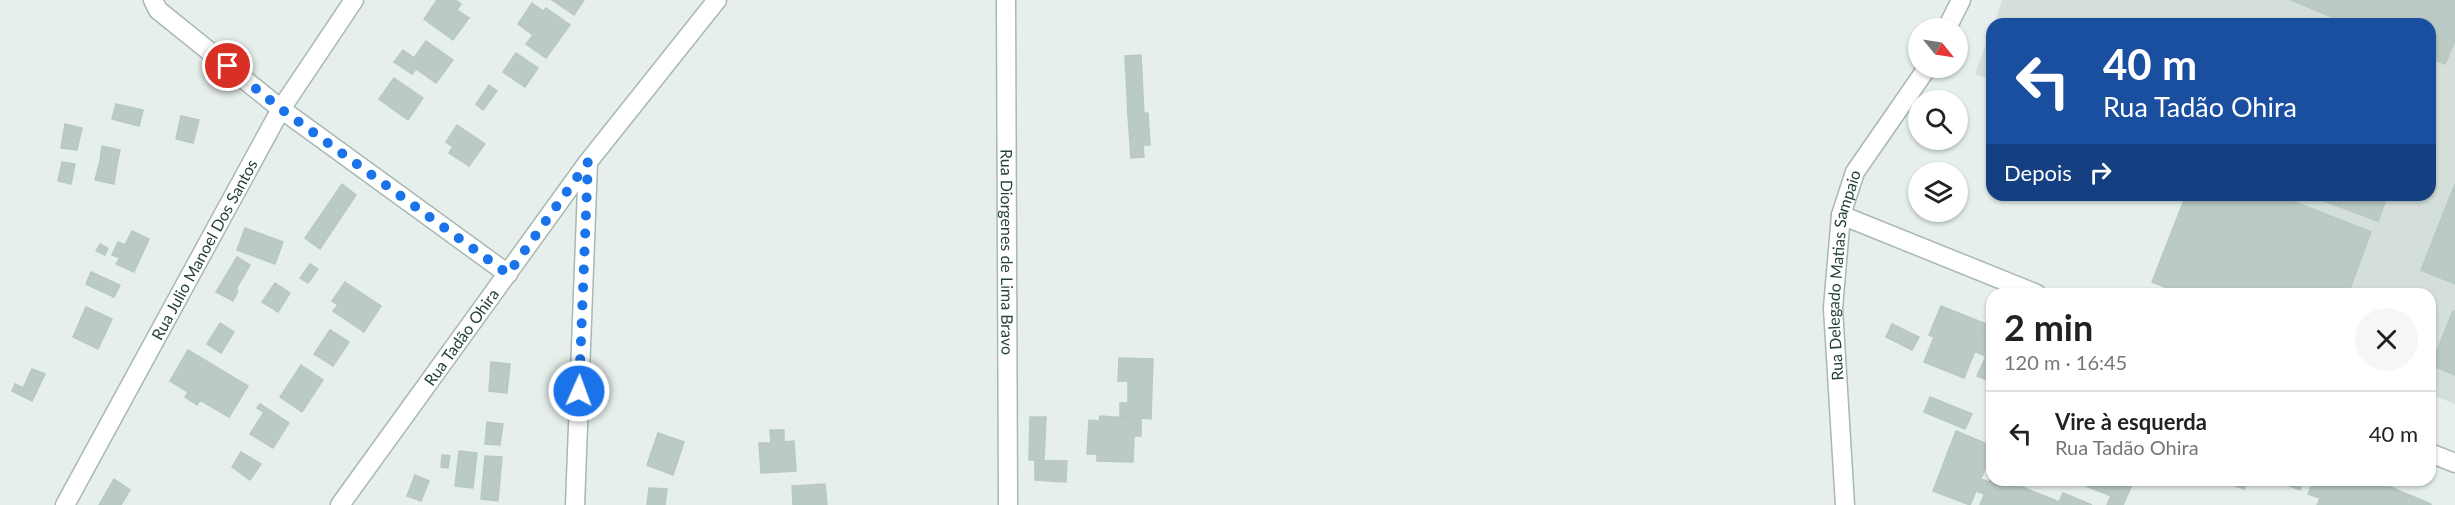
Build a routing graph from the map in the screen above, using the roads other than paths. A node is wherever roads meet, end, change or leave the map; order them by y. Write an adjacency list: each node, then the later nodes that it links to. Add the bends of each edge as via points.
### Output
1 (153, 0): 8 (street, via 158,10)
2 (354, 0): 8 (street, Rua Julio Manoel Dos Santos)
3 (717, 0): 9 (street, Rua Tadão Ohira)
4 (1006, 0): 18 (street, Rua Diorgenes de Lima Bravo)
5 (1961, 0): 6 (street)
6 (1952, 18)
7 (1920, 78): 10 (street, Rua Delegado Matias Sampaio, via 1855,172)
8 (281, 109): 11 (street); 15 (street, Rua Julio Manoel Dos Santos)
9 (588, 162): 11 (street, Rua Tadão Ohira); 17 (street)
10 (1841, 215): 12 (street); 19 (street, Rua Delegado Matias Sampaio, via 1833,308)
11 (508, 274): 16 (street, Rua Tadão Ohira)
12 (2022, 288)
13 (2436, 455): 14 (street)
14 (2455, 463)
15 (65, 505)
16 (340, 505)
17 (575, 505)
18 (1008, 505)
19 (1845, 505)

